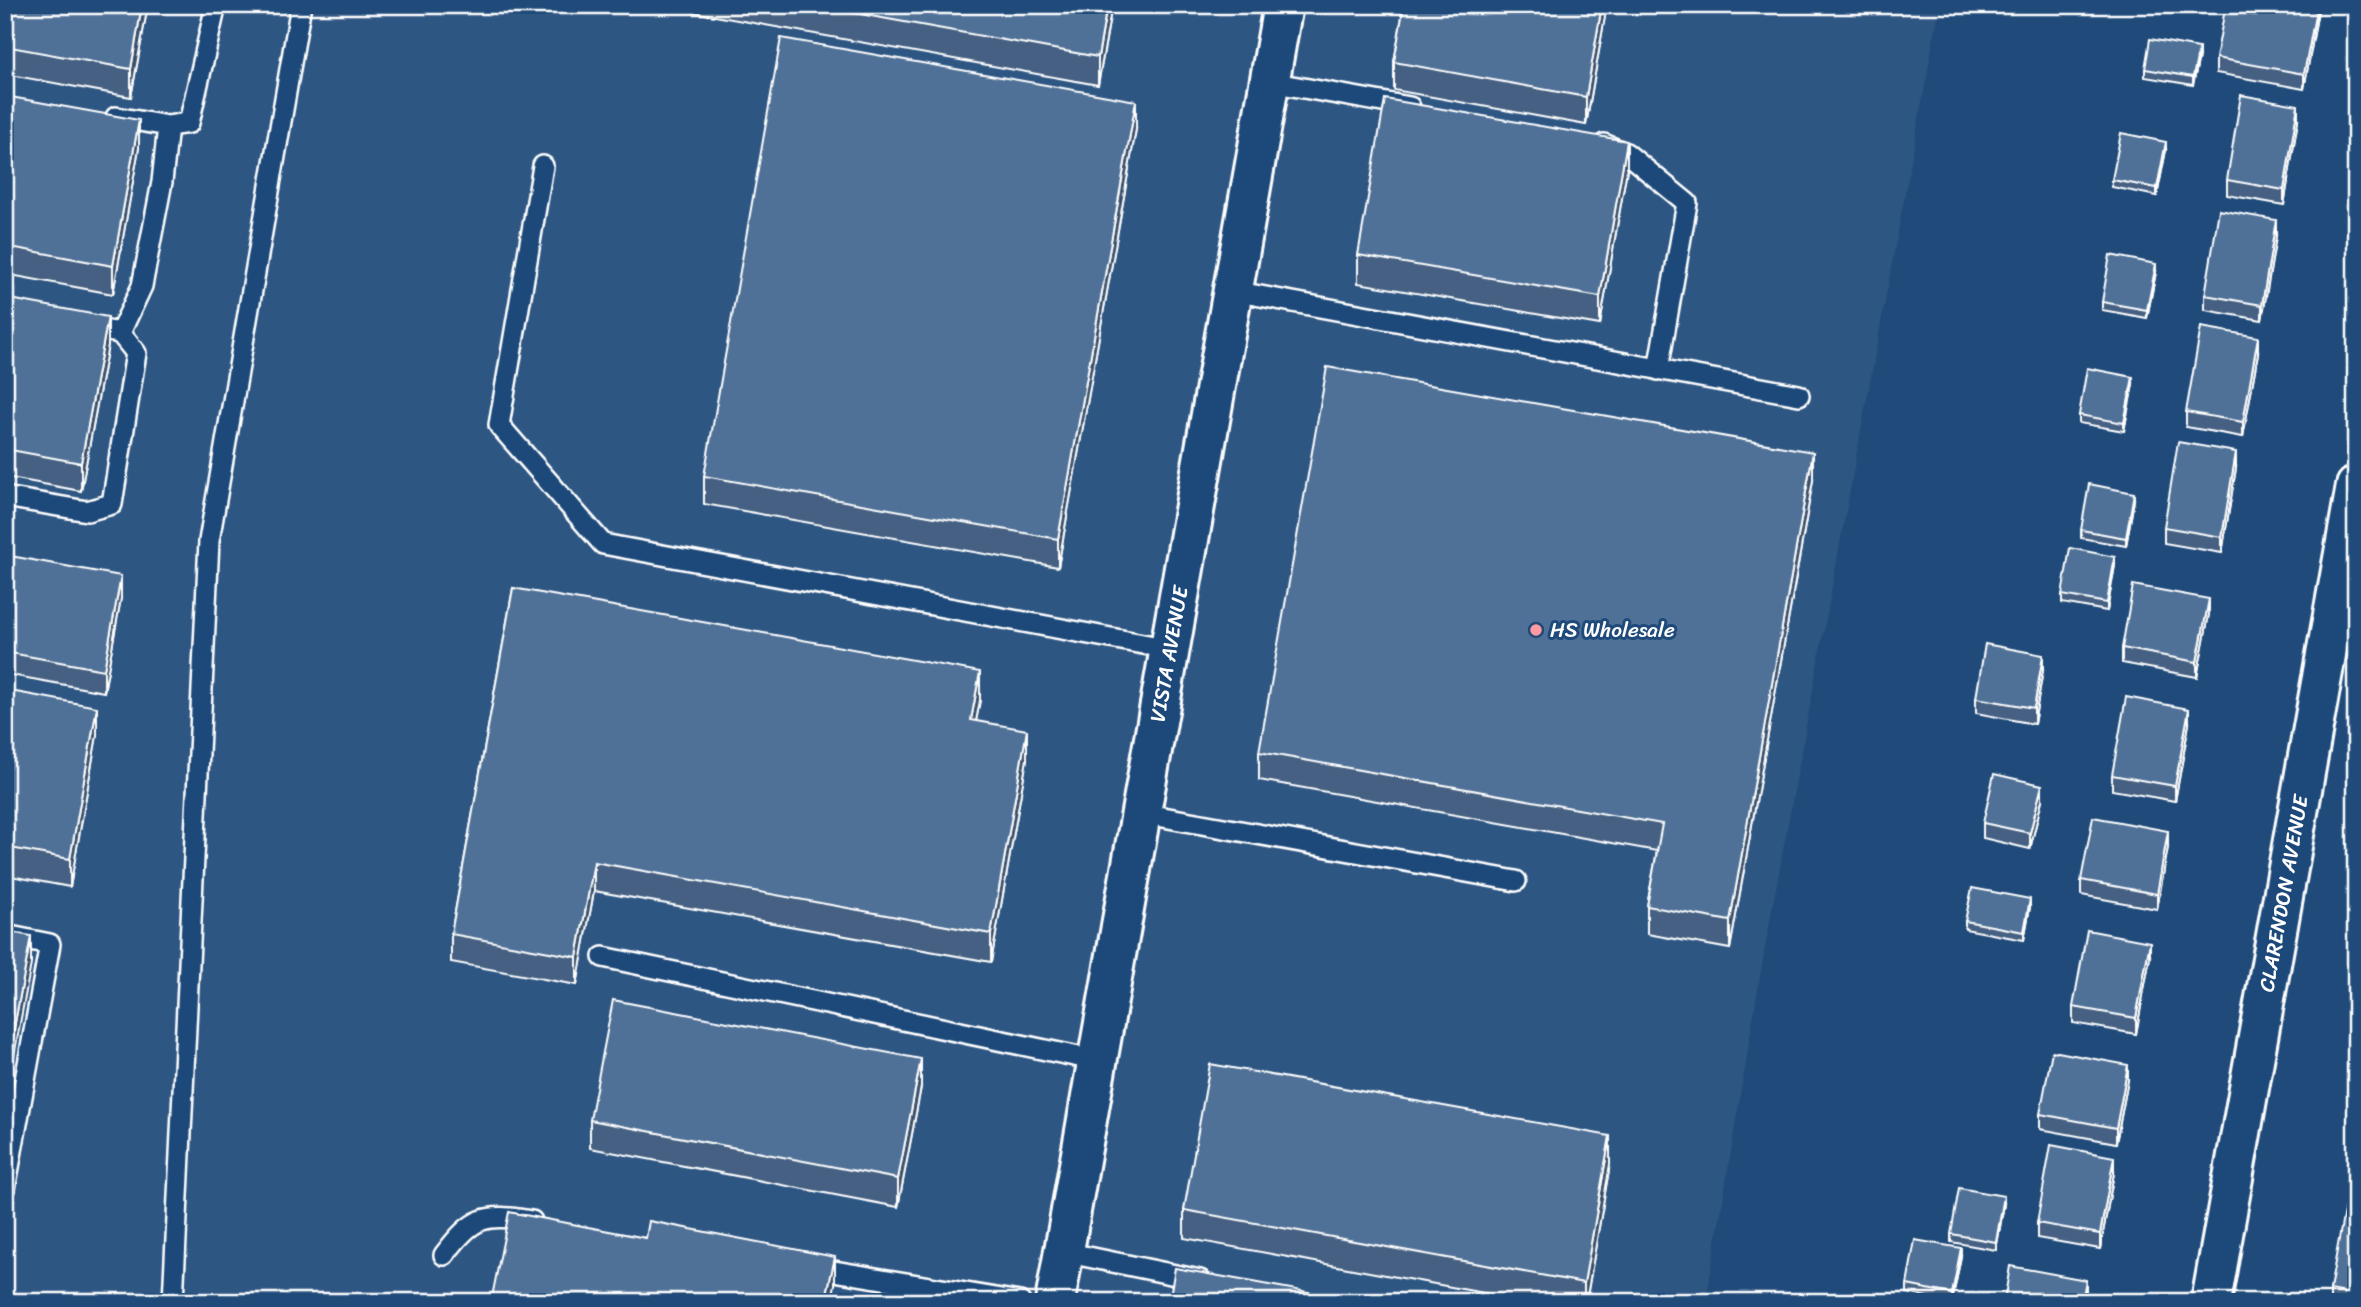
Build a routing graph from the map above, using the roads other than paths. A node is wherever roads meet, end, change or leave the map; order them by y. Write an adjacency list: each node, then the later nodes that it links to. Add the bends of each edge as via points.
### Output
1 (216, 5): 7 (lane, via 189,123)
2 (301, 5): 29 (lane, via 209,541)
3 (1283, 5): 4 (street, VISTA AVENUE)
4 (1270, 82): 5 (lane); 10 (street, VISTA AVENUE)
5 (1432, 111)
6 (100, 114): 7 (lane)
7 (168, 126): 12 (lane, via 142,285)
8 (1581, 137): 13 (lane, via 1626,153 1688,203)
9 (542, 166): 17 (lane, via 499,425 603,544)
10 (1233, 291): 13 (lane); 17 (street, VISTA AVENUE)
11 (69, 325): 12 (lane)
12 (120, 333): 16 (lane, via 136,353 112,504 87,511)
13 (1658, 370): 14 (lane)
14 (1798, 395)
15 (2356, 486): 32 (street, CLARENDON AVENUE)
16 (5, 497)
17 (1170, 649): 18 (street, VISTA AVENUE)
18 (1141, 813): 19 (lane); 22 (street, VISTA AVENUE)
19 (1516, 881)
20 (5, 935): 23 (lane, via 50,944)
21 (603, 957): 22 (lane)
22 (1098, 1061): 25 (street, VISTA AVENUE)
23 (5, 1189)
24 (555, 1224): 26 (lane, via 485,1217 458,1237)
25 (1064, 1252): 28 (lane); 31 (street, VISTA AVENUE)
26 (444, 1255)
27 (787, 1263): 30 (lane)
28 (1215, 1283)
29 (173, 1302)
30 (1020, 1302)
31 (1055, 1302)
32 (2211, 1302)

